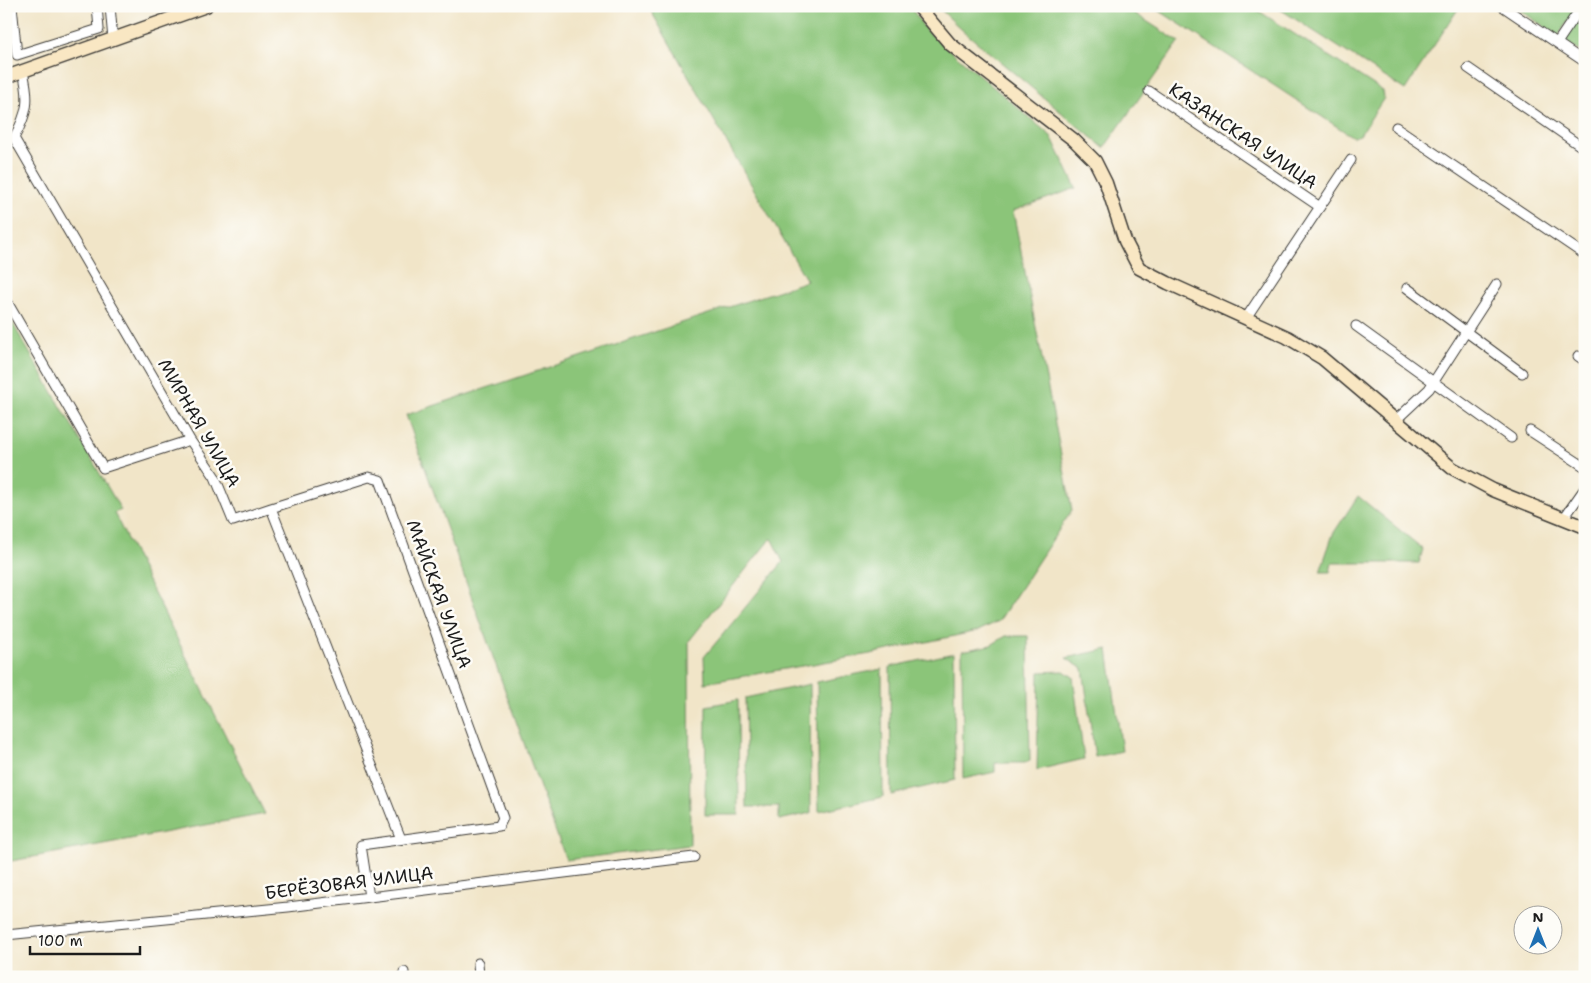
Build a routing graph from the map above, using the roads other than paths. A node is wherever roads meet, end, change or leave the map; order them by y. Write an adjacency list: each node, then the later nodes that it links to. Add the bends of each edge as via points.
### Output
1 (12, 6): 2 (street, via 17,55 99,29)
2 (97, 6)
3 (110, 6): 8 (street)
4 (206, 6): 8 (main road)
5 (918, 6): 25 (main road, via 950,44 1074,140 1095,161 1106,182 1125,241 1139,268)
6 (1502, 6): 9 (street)
7 (1582, 6): 9 (street)
8 (113, 40): 12 (main road)
9 (1557, 43): 10 (street)
10 (1585, 62)
11 (1468, 68): 18 (street)
12 (24, 72): 13 (main road); 16 (street, via 28,94 26,115 14,138)
13 (6, 77)
14 (1149, 92): 20 (street, КАЗАНСКАЯ УЛИЦА)
15 (1396, 127): 21 (street)
16 (17, 142): 17 (street); 33 (street, МИРНАЯ УЛИЦА)
17 (6, 145)
18 (1585, 149)
19 (1351, 160): 20 (street)
20 (1320, 207): 25 (street)
21 (1585, 255)
22 (1497, 284): 27 (street)
23 (1407, 288): 27 (street)
24 (6, 300): 33 (street, via 104,468)
25 (1246, 318): 30 (main road, via 1322,358)
26 (1356, 326): 29 (street)
27 (1466, 332): 28 (street); 29 (street)
28 (1522, 373)
29 (1434, 382): 30 (street); 32 (street)
30 (1396, 420): 37 (main road, via 1452,468 1493,490)
31 (1530, 431): 34 (street)
32 (1511, 438)
33 (190, 440): 36 (street, МИРНАЯ УЛИЦА, via 215,477 233,521)
34 (1585, 467)
35 (1585, 488): 37 (street)
36 (271, 508): 39 (street); 39 (street, МАЙСКАЯ УЛИЦА, via 370,476 380,480 503,818 499,826)
37 (1564, 518): 38 (main road)
38 (1585, 527)
39 (401, 840): 41 (street, via 361,845)
40 (694, 857): 41 (street, БЕРЁЗОВАЯ УЛИЦА)
41 (369, 897): 42 (street, БЕРЁЗОВАЯ УЛИЦА)
42 (6, 935)
43 (478, 963): 44 (street)
44 (479, 977)

